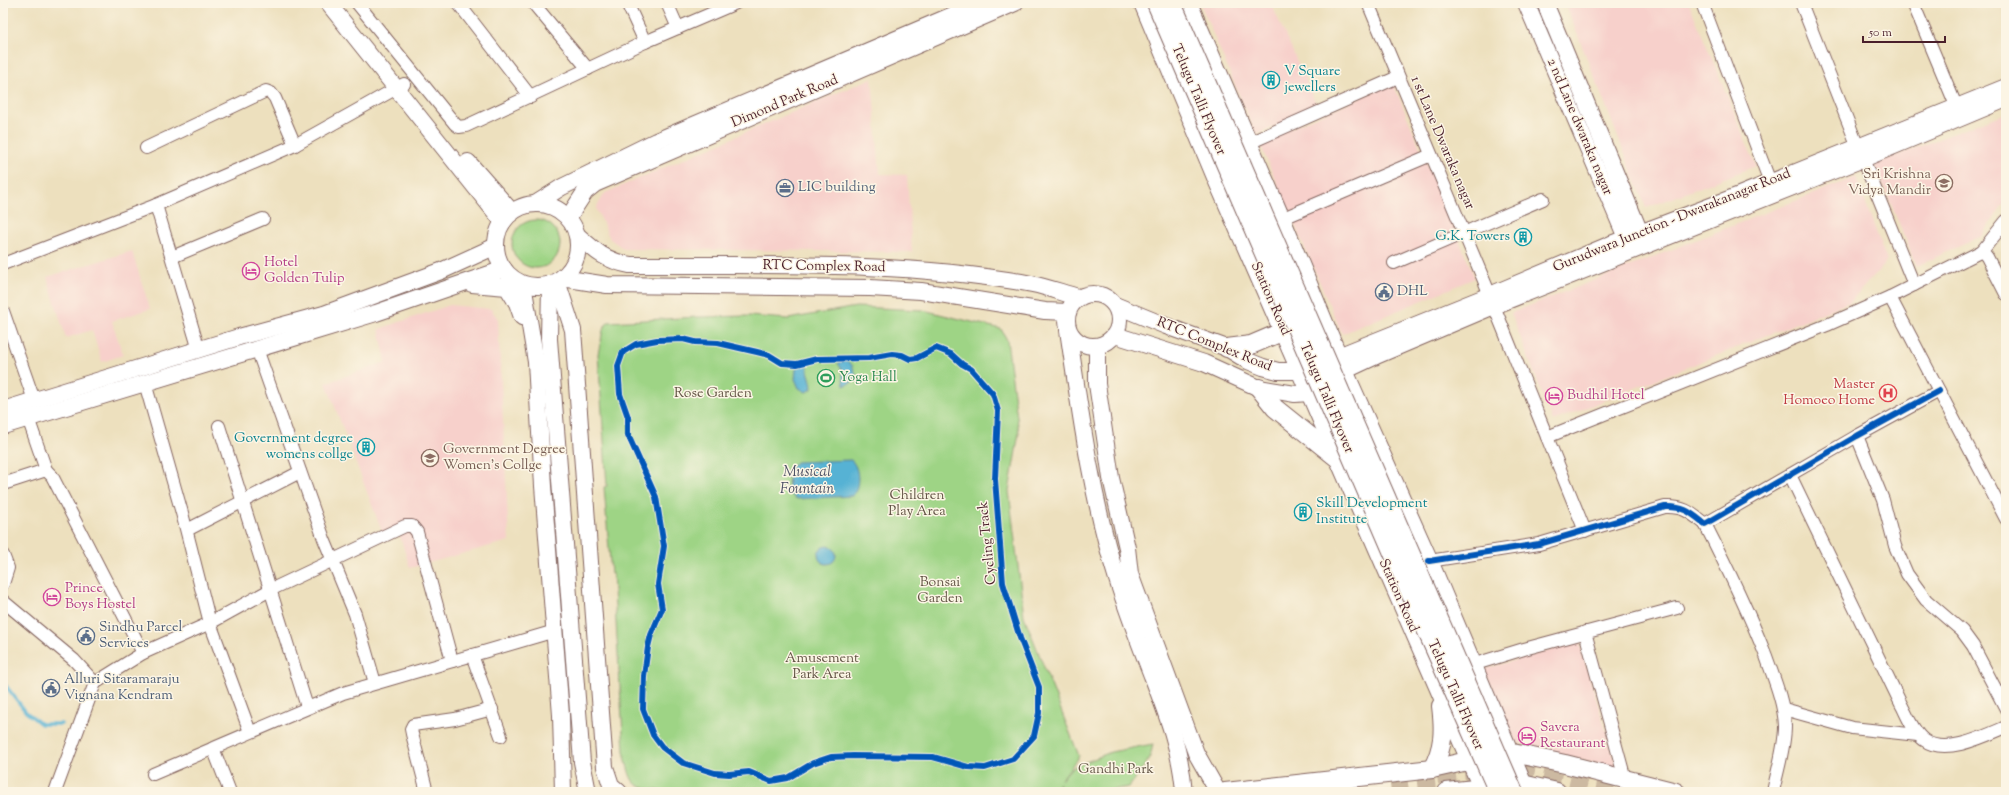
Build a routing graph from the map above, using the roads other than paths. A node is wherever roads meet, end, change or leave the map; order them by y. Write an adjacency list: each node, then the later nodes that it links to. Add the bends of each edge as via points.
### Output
1 (328, 3): 27 (main road)
2 (338, 3): 27 (main road)
3 (357, 3): 29 (street, via 459,127)
4 (458, 3): 29 (street)
5 (533, 3): 25 (street)
6 (627, 3): 24 (street)
7 (667, 3): 23 (street)
8 (704, 3): 22 (street)
9 (736, 3): 22 (street)
10 (982, 3): 39 (main road, Dimond Park Road, via 656,141 568,184)
11 (1015, 3): 42 (main road, Dimond Park Road, via 595,184 586,192)
12 (1143, 3): 67 (main road, Station Road)
13 (1156, 3): 129 (main road, Telugu Talli Flyover, bridge, via 1424,625)
14 (1172, 3): 128 (main road, Telugu Talli Flyover, bridge)
15 (1188, 3): 32 (main road)
16 (1368, 3): 26 (street, 1 st Lane Dwaraka nagar)
17 (1526, 3): 48 (main road, 2 nd Lane dwaraka nagar)
18 (1546, 3): 48 (main road, 2 nd Lane dwaraka nagar)
19 (1702, 3): 37 (street)
20 (1802, 3): 35 (street)
21 (1913, 3): 31 (street)
22 (709, 14): 23 (street)
23 (678, 28): 24 (street)
24 (645, 42): 25 (street)
25 (588, 69): 29 (street)
26 (1398, 77): 32 (street); 36 (street, 1 st Lane Dwaraka nagar)
27 (400, 87): 33 (street); 41 (main road)
28 (2006, 88): 31 (main road, Gurudwara Junction - Dwarakanagar Road)
29 (531, 97)
30 (2006, 99): 35 (main road, Gurudwara Junction - Dwarakanagar Road)
31 (1957, 108): 35 (main road, Gurudwara Junction - Dwarakanagar Road)
32 (1249, 144): 44 (main road)
33 (295, 146): 34 (street, via 275,98 266,91); 40 (street)
34 (146, 148)
35 (1860, 153): 37 (main road, Gurudwara Junction - Dwarakanagar Road); 48 (main road, Gurudwara Junction - Dwarakanagar Road); 58 (street)
36 (1431, 155): 44 (street); 46 (street, 1 st Lane Dwaraka nagar)
37 (1770, 182): 48 (main road, Gurudwara Junction - Dwarakanagar Road)
38 (1543, 199): 46 (street)
39 (535, 204): 41 (main road, via 523,206); 42 (main road, via 547,205)
40 (156, 205): 51 (street); 53 (street)
41 (507, 217): 49 (main road, via 498,233)
42 (568, 218): 47 (main road)
43 (263, 219): 51 (street)
44 (1281, 219): 74 (main road)
45 (2006, 221): 50 (street)
46 (1464, 233): 52 (street); 62 (street, 1 st Lane Dwaraka nagar)
47 (577, 235): 55 (main road, via 576,259); 60 (main road, RTC Complex Road, via 600,256 616,263 630,265 909,269 1033,284)
48 (1636, 242): 62 (main road, Gurudwara Junction - Dwarakanagar Road)
49 (496, 246): 54 (main road, via 498,259); 72 (main road, via 441,272 378,296)
50 (1982, 251): 58 (street); 59 (street)
51 (172, 257): 72 (street)
52 (1394, 263)
53 (3, 264)
54 (504, 270): 56 (main road); 57 (main road)
55 (556, 281): 57 (main road, via 534,286); 65 (main road, RTC Complex Road, via 607,285 870,288 921,291 1045,311); 134 (main road, via 549,339 582,762); 135 (main road, via 573,330 605,766 611,785)
56 (464, 284): 71 (main road); 73 (main road, via 507,287 518,303)
57 (523, 284): 73 (main road)
58 (1914, 285): 61 (street)
59 (2006, 294)
60 (1078, 297): 63 (main road, RTC Complex Road, via 1086,294 1102,295); 65 (main road)
61 (1890, 297): 78 (street); 86 (street, via 1820,328)
62 (1492, 301): 74 (main road, Gurudwara Junction - Dwarakanagar Road, via 1376,356); 86 (street, 1 st Lane Dwaraka nagar)
63 (1115, 305): 68 (main road, via 1120,320); 70 (main road, RTC Complex Road)
64 (3, 311): 80 (street)
65 (1068, 312): 66 (main road)
66 (1068, 330): 69 (main road, via 1080,342 1088,346); 136 (main road, via 1082,428 1108,548 1134,628 1169,721 1179,756)
67 (1284, 331): 70 (main road, via 1251,345); 75 (main road, Station Road)
68 (1115, 335): 69 (main road); 77 (main road, RTC Complex Road, via 1204,363)
69 (1097, 346): 137 (main road, via 1097,384 1111,478 1127,548 1130,574 1193,746)
70 (1228, 348): 75 (main road, RTC Complex Road, via 1263,367 1278,371)
71 (257, 349): 76 (main road); 89 (street)
72 (198, 350): 80 (main road)
73 (536, 362): 105 (main road, via 546,538)
74 (1341, 364): 75 (main road, RTC Complex Road); 79 (main road); 99 (main road)
75 (1301, 371): 79 (main road, Station Road)
76 (145, 383): 82 (main road); 95 (street)
77 (1259, 388): 79 (main road, RTC Complex Road, via 1295,394); 87 (main road, via 1275,408)
78 (1939, 391): 85 (street); 93 (street)
79 (1309, 393): 87 (main road, Station Road)
80 (34, 400): 81 (main road)
81 (3, 410)
82 (28, 418): 83 (main road); 88 (street)
83 (3, 426)
84 (219, 426): 92 (street)
85 (1857, 436): 90 (street); 117 (street, via 1883,500 1895,546 1907,574 1926,600 1962,631 1973,646)
86 (1547, 437): 96 (street, 1 st Lane Dwaraka nagar)
87 (1338, 459): 113 (main road, Station Road)
88 (46, 470): 91 (street); 107 (street, via 52,476)
89 (300, 472): 92 (street); 98 (street)
90 (1790, 475): 94 (street); 120 (street)
91 (3, 484)
92 (242, 501): 95 (street); 101 (street)
93 (2006, 520)
94 (1705, 524): 96 (street, via 1678,506 1665,507); 116 (street, via 1736,584)
95 (187, 530): 104 (street)
96 (1585, 531): 99 (street, via 1519,549)
97 (3, 555): 100 (street, via 8,568)
98 (333, 560): 101 (street); 109 (street, via 405,526 412,526 416,532); 112 (street, via 355,614)
99 (1429, 561): 110 (main road)
100 (3, 584)
101 (270, 590): 104 (street); 114 (street)
102 (3, 601): 111 (street, via 74,660)
103 (1677, 608): 106 (street)
104 (210, 623): 107 (street); 119 (street)
105 (555, 631): 108 (street); 133 (main road)
106 (1585, 632): 110 (street); 127 (street)
107 (143, 653): 111 (street)
108 (472, 655): 109 (street); 115 (street)
109 (452, 661): 112 (street)
110 (1472, 665): 123 (main road)
111 (95, 683): 130 (street)
112 (375, 683): 114 (street)
113 (1440, 692): 124 (main road, Station Road); 125 (main road, via 1443,726 1440,755)
114 (307, 707): 119 (street)
115 (492, 709): 121 (street); 132 (street, via 455,719 413,725 412,734)
116 (1784, 709): 120 (street, via 1852,728); 142 (street, via 1785,727)
117 (2006, 709)
118 (2006, 727): 120 (street, via 1956,745 1931,744)
119 (250, 732): 122 (street)
120 (1918, 735)
121 (501, 736)
122 (213, 748): 126 (street); 131 (street)
123 (1508, 752): 124 (main road); 127 (main road); 128 (main road)
124 (1470, 762): 125 (main road); 129 (main road, Station Road)
125 (1432, 769): 138 (main road)
126 (152, 774)
127 (1625, 779): 141 (main road)
128 (1520, 789): 129 (main road); 140 (main road)
129 (1488, 790): 139 (main road)
130 (55, 792)
131 (230, 792)
132 (427, 792)
133 (563, 792)
134 (588, 792)
135 (619, 792)
136 (1184, 792)
137 (1218, 792)
138 (1225, 792)
139 (1446, 792)
140 (1557, 792)
141 (1676, 792)
142 (1773, 792)

